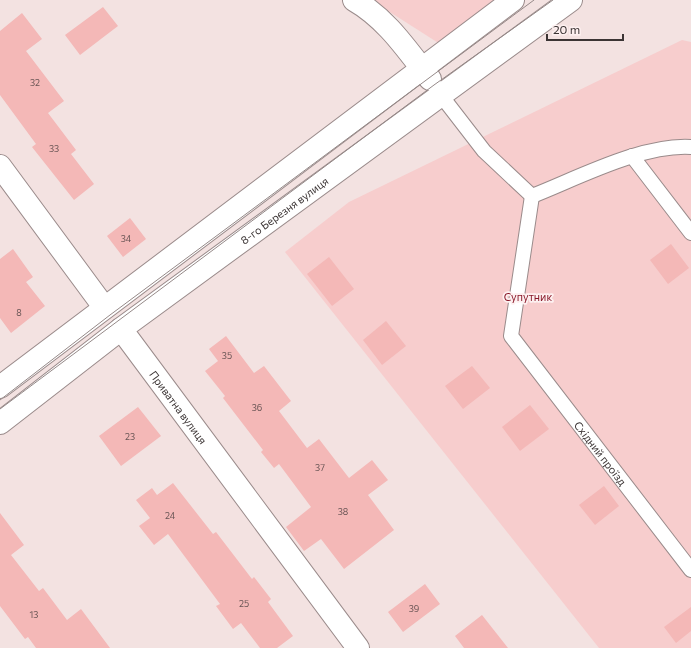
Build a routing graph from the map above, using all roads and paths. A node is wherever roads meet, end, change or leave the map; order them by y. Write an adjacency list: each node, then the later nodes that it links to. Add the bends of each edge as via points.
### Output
1 (354, 0): 4 (main road, via 383,21)
2 (513, 0): 4 (main road)
3 (571, 0): 5 (main road, 8-го Березня вулиця)
4 (422, 69): 5 (main road); 11 (main road)
5 (440, 94): 9 (lane, via 484,151); 12 (main road, 8-го Березня вулиця)
6 (691, 147): 7 (lane, via 680,146)
7 (632, 156): 9 (lane); 10 (lane)
8 (0, 166): 11 (main road, Приватна вулиця)
9 (532, 196): 15 (lane, Східний проїзд, via 511,336)
10 (691, 233)
11 (104, 307): 12 (main road, Приватна вулиця); 13 (main road)
12 (121, 329): 14 (main road, 8-го Березня вулиця); 16 (main road, Приватна вулиця)
13 (0, 387)
14 (0, 423)
15 (691, 570)
16 (358, 648)

